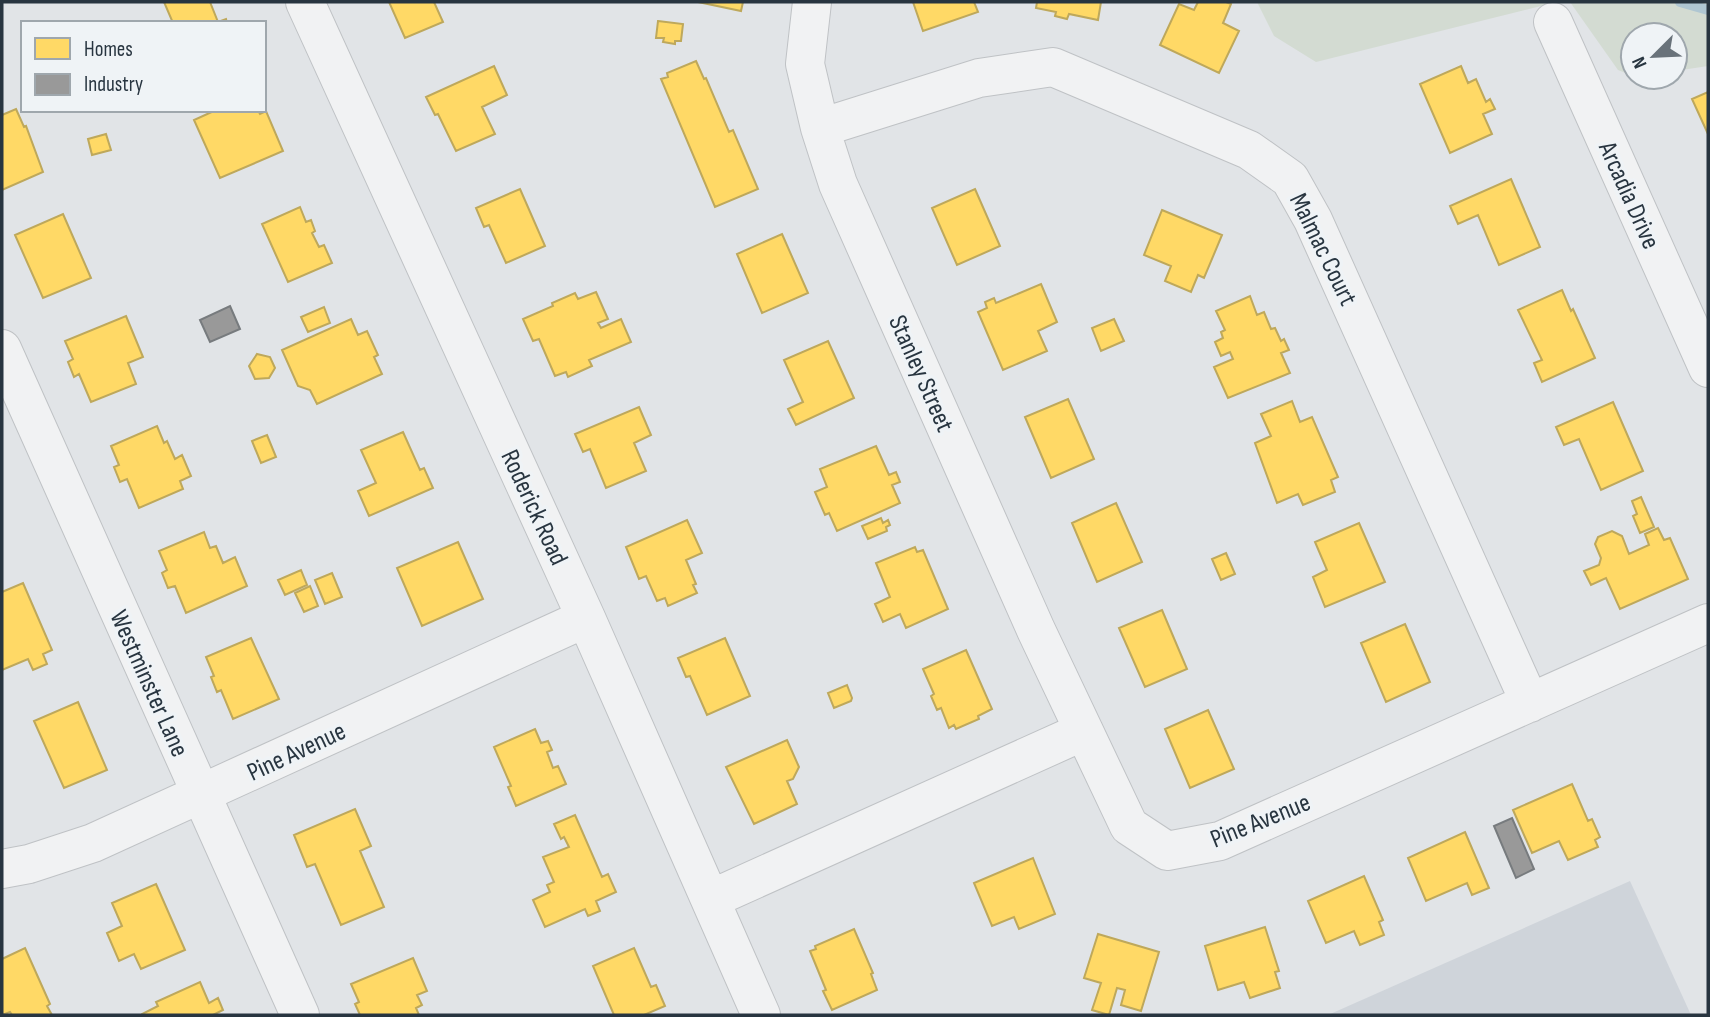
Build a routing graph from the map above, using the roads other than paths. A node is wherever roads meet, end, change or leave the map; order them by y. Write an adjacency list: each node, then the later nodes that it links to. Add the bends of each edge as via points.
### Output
1 (304, 2): 7 (street, Roderick Road)
2 (812, 2): 4 (street, Stanley Street, via 805,64)
3 (1553, 22): 6 (street, Arcadia Drive)
4 (820, 128): 9 (street, Malmac Court, via 979,78 1053,67 1249,150 1290,179 1313,219); 10 (street, Stanley Street, via 859,234)
5 (2, 349): 11 (street, Westminster Lane)
6 (1708, 368)
7 (586, 618): 11 (street, Pine Avenue); 13 (street, Roderick Road)
8 (1708, 623): 9 (street, Pine Avenue)
9 (1530, 703): 10 (street, Pine Avenue, via 1220,841 1167,851 1129,826)
10 (1084, 731): 13 (street)
11 (200, 795): 12 (street, Pine Avenue, via 93,843); 14 (street, Westminster Lane)
12 (2, 869)
13 (711, 899): 15 (street, Roderick Road)
14 (300, 1015)
15 (761, 1015)

